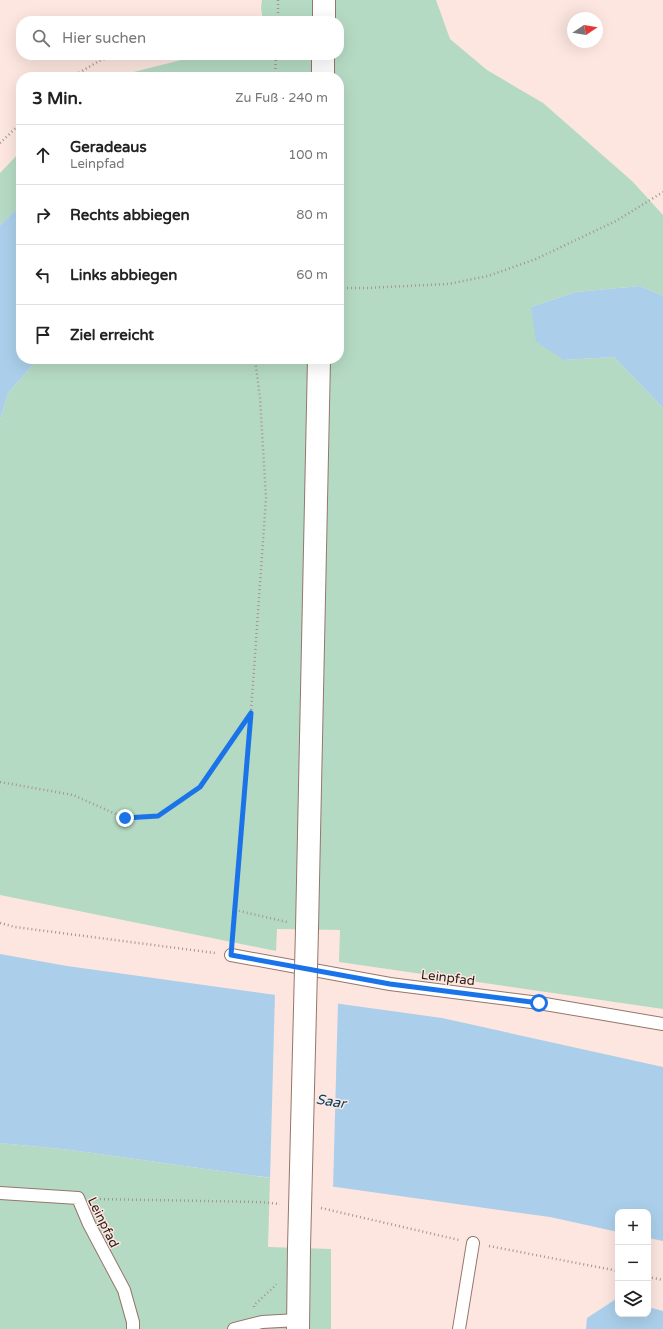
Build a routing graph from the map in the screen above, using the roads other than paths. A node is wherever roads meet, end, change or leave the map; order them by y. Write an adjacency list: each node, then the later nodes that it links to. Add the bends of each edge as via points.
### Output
1 (324, 0): 2 (main road)
2 (324, 16)
3 (330, 60): 4 (main road)
4 (325, 72)
5 (318, 364): 10 (main road, bridge, via 297,926)
6 (231, 955): 7 (lane, Leinpfad, via 390,984 539,1003)
7 (663, 1024)
8 (0, 1193): 11 (lane, Leinpfad, via 78,1198 124,1290)
9 (473, 1243): 13 (lane)
10 (298, 1324): 12 (lane, via 262,1322)
11 (133, 1329)
12 (234, 1329)
13 (459, 1329)

